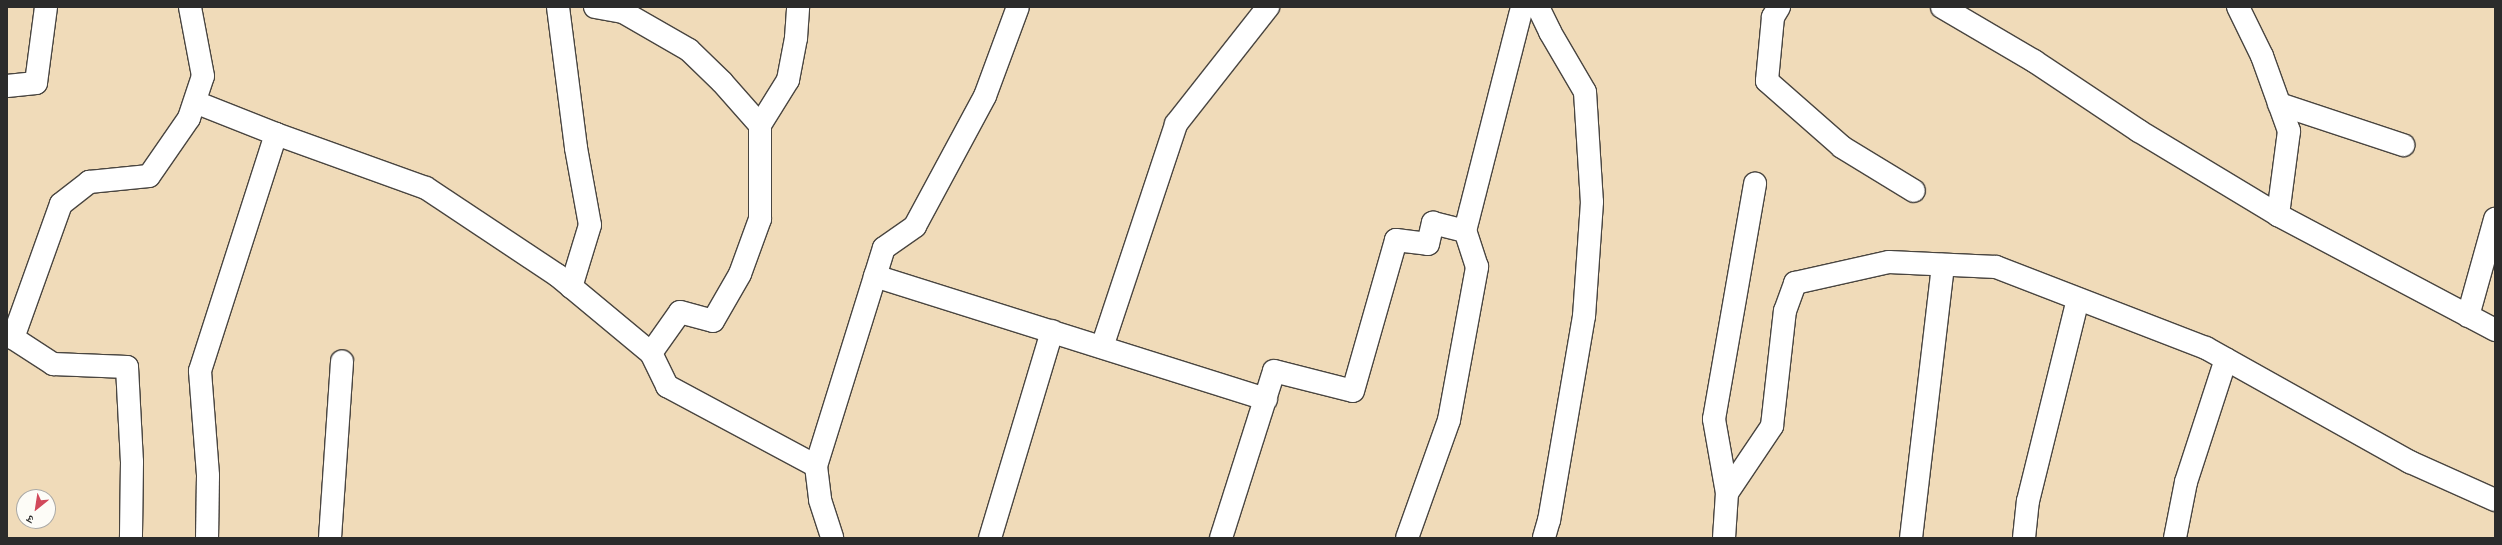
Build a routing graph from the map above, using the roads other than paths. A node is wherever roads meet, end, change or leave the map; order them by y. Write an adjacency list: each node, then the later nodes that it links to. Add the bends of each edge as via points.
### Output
1 (46, 7): 13 (street, via 36,83)
2 (190, 7): 14 (street, via 203,76)
3 (558, 7): 26 (street, via 576,148 590,225)
4 (595, 7): 16 (street, via 623,12 689,50)
5 (798, 7): 16 (street, via 796,38 788,80)
6 (1018, 7): 25 (street, via 985,96 914,226 884,248)
7 (1268, 7): 32 (street, via 1176,124)
8 (1522, 7): 23 (street)
9 (1538, 7): 47 (street, via 1585,92 1592,202 1584,316)
10 (1778, 7): 20 (street, via 1773,17 1767,81 1842,147)
11 (1942, 7): 21 (street, via 2034,61 2138,131)
12 (2238, 7): 15 (street, via 2262,56)
13 (7, 86)
14 (194, 102): 17 (street); 31 (street, via 189,118 149,176 89,182 61,204)
15 (2279, 104): 18 (street); 21 (street, via 2288,131)
16 (760, 125): 33 (street, via 760,219 740,274 713,322 680,312)
17 (276, 134): 26 (street, via 426,188 557,275); 41 (street, via 200,371 208,476)
18 (2402, 145)
19 (1755, 184): 38 (street, via 1714,419)
20 (1914, 191)
21 (2278, 215): 28 (street)
22 (2495, 219): 28 (street)
23 (1465, 231): 36 (street, via 1433,223 1428,244 1396,240 1352,391 1274,371); 46 (street, via 1477,267 1466,335 1449,420)
24 (1943, 265): 27 (street, via 1996,267); 38 (street, via 1889,262 1795,283 1785,311 1772,426); 49 (street)
25 (875, 276): 30 (street); 37 (street)
26 (571, 287): 33 (street)
27 (2078, 299): 34 (street, via 2206,348); 50 (street, via 2028,501)
28 (2468, 316): 29 (street)
29 (2495, 330)
30 (1052, 331): 32 (street); 44 (street)
31 (10, 338): 40 (street, via 53,364 127,367 132,462)
32 (1102, 347): 36 (street)
33 (651, 353): 37 (street, via 667,386)
34 (2226, 359): 39 (street, via 2410,462); 51 (street, via 2186,482)
35 (342, 361): 42 (street, via 333,460)
36 (1266, 399): 45 (street)
37 (816, 466): 43 (street, via 820,500)
38 (1727, 493): 48 (street)
39 (2495, 500)
40 (131, 538)
41 (207, 538)
42 (330, 538)
43 (832, 538)
44 (990, 538)
45 (1221, 538)
46 (1407, 538)
47 (1544, 538)
48 (1724, 538)
49 (1911, 538)
50 (2024, 538)
51 (2175, 538)

